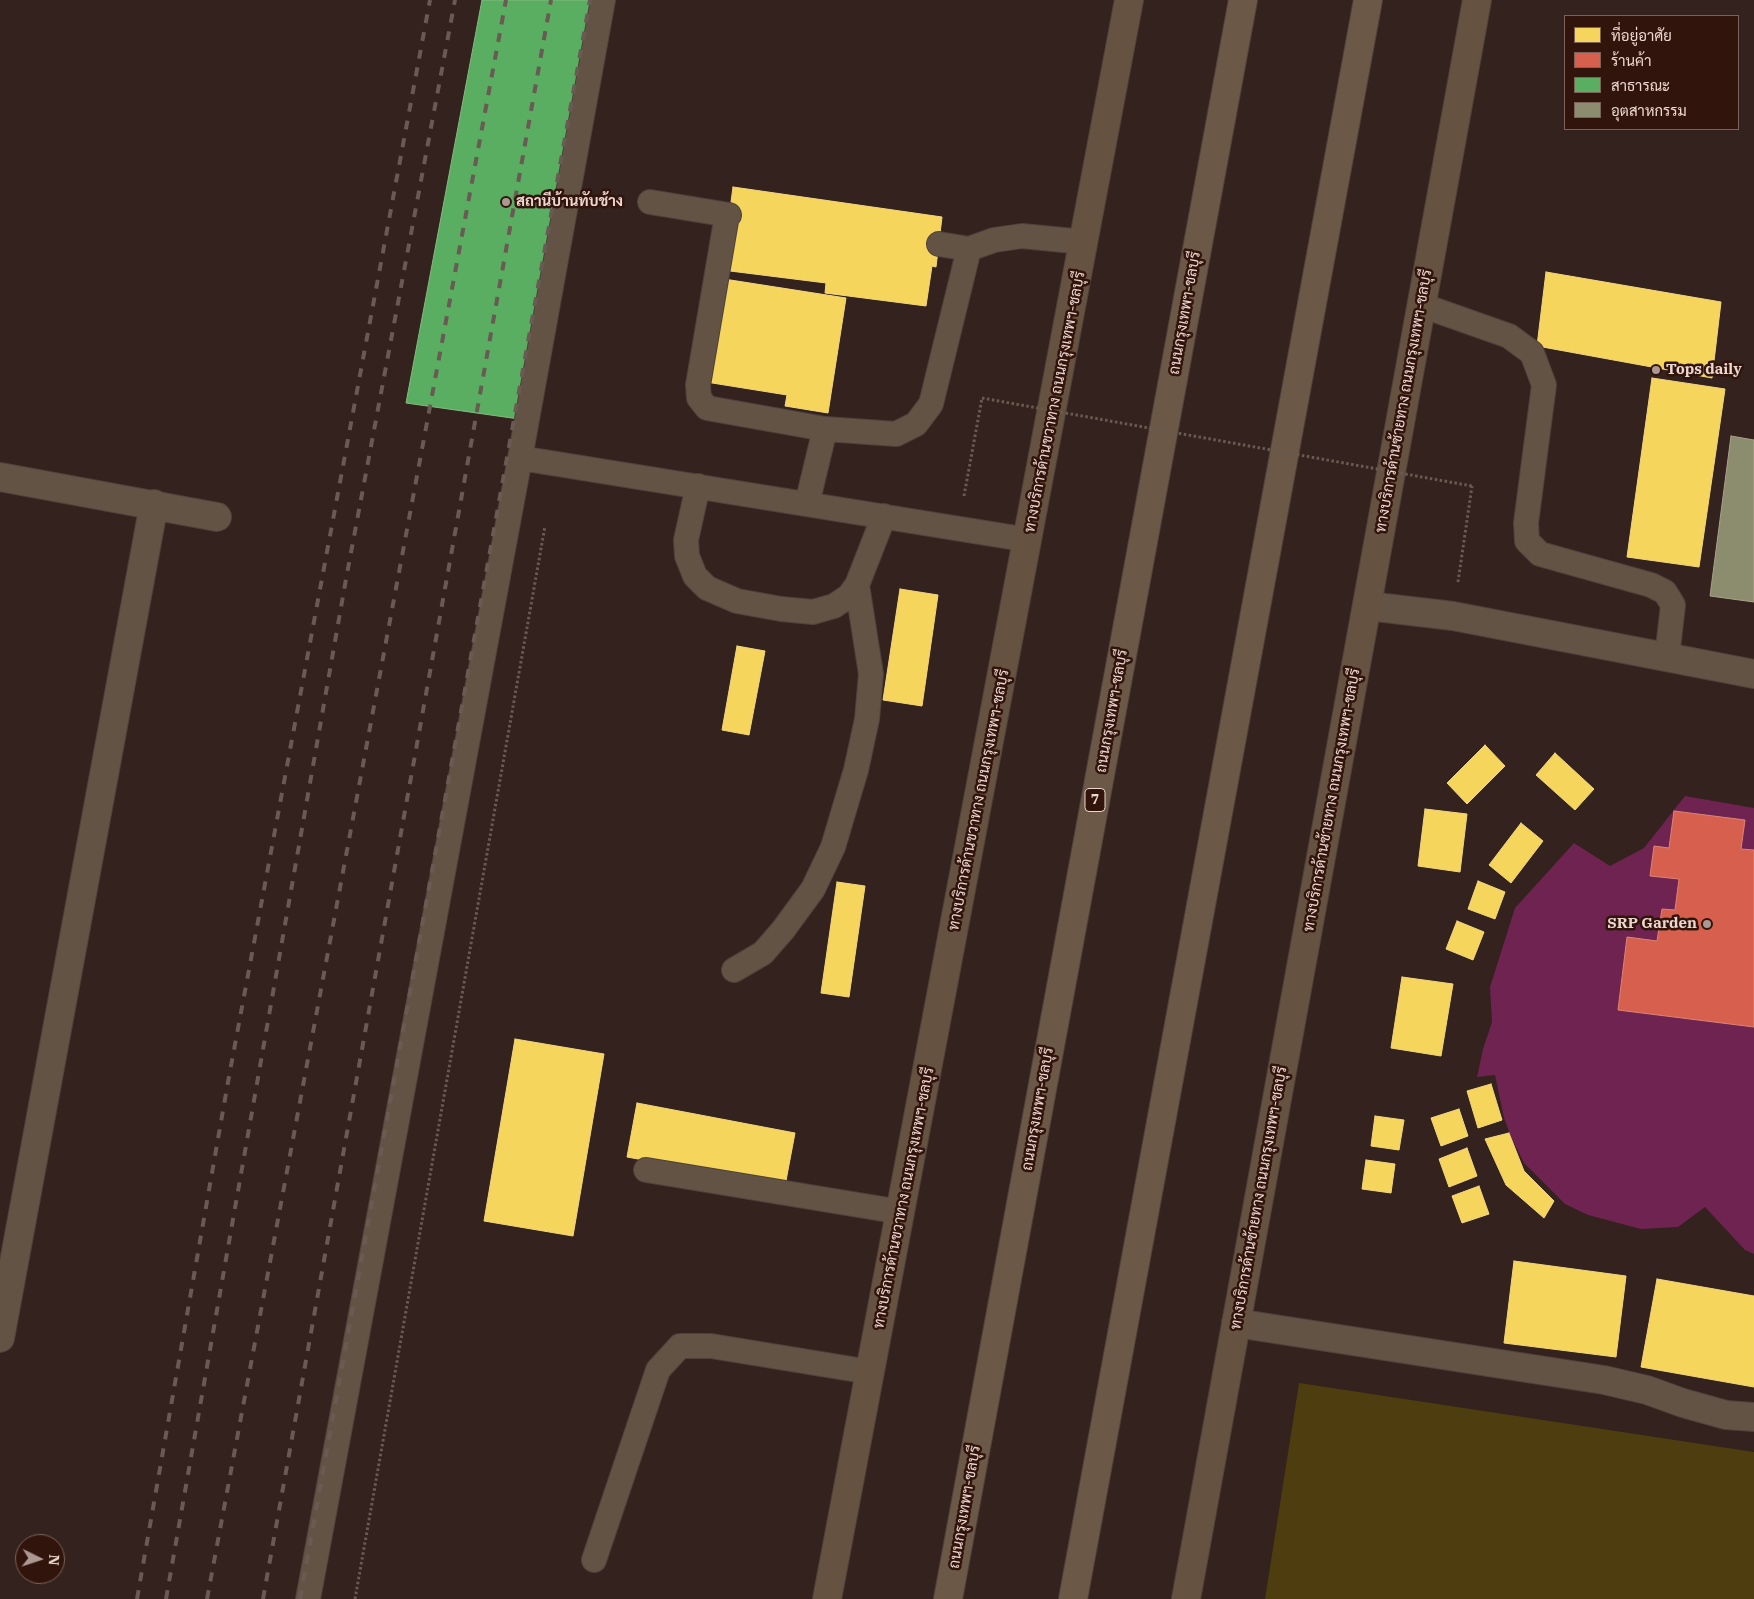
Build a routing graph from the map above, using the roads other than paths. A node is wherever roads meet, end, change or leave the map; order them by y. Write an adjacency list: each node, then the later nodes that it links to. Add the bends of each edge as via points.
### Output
1 (603, 0): 12 (lane)
2 (1129, 0): 7 (main road, ทางบริการด้านขวาทาง ถนนกรุงเทพฯ-ชลบุรี)
3 (1243, 0): 34 (highway, ถนนกรุงเทพฯ-ชลบุรี / 7)
4 (1368, 0): 35 (highway)
5 (1477, 0): 10 (main road, ทางบริการด้านซ้ายทาง ถนนกรุงเทพฯ-ชลบุรี)
6 (650, 202): 11 (lane, via 728,215 698,385 699,398 707,408)
7 (1084, 242): 9 (lane, via 1022,236 994,240); 19 (main road, ทางบริการด้านขวาทาง ถนนกรุงเทพฯ-ชลบุรี)
8 (939, 244): 9 (lane)
9 (969, 249): 11 (lane, via 931,404 916,424 896,434)
10 (1421, 305): 21 (main road, ทางบริการด้านซ้ายทาง ถนนกรุงเทพฯ-ชลบุรี); 22 (lane, via 1509,336 1532,354 1544,385 1526,542 1540,554 1651,585 1665,592 1673,604)
11 (825, 429): 16 (lane)
12 (520, 458): 14 (lane); 32 (lane)
13 (0, 477): 15 (street)
14 (698, 486): 16 (lane); 20 (lane, via 686,540 687,556 695,576 707,588 737,601 813,612 834,606)
15 (154, 504): 18 (street); 28 (street)
16 (807, 504): 17 (lane)
17 (884, 516): 19 (lane); 20 (lane)
18 (218, 517)
19 (1029, 540): 26 (main road, ทางบริการด้านขวาทาง ถนนกรุงเทพฯ-ชลบุรี)
20 (857, 586): 24 (lane, via 870,674 867,719 833,847 813,889 783,930 763,953)
21 (1368, 606): 22 (street, via 1453,616); 27 (main road, ทางบริการด้านซ้ายทาง ถนนกรุงเทพฯ-ชลบุรี)
22 (1668, 657): 23 (street)
23 (1754, 674)
24 (734, 970)
25 (646, 1170): 26 (lane)
26 (901, 1212): 29 (main road, ทางบริการด้านขวาทาง ถนนกรุงเทพฯ-ชลบุรี)
27 (1236, 1324): 30 (street, via 1604,1380 1726,1415); 36 (main road, ทางบริการด้านซ้ายทาง ถนนกรุงเทพฯ-ชลบุรี)
28 (0, 1338)
29 (870, 1372): 31 (lane, via 711,1346 680,1346 658,1370); 33 (main road, ทางบริการด้านขวาทาง ถนนกรุงเทพฯ-ชลบุรี)
30 (1754, 1417)
31 (594, 1560)
32 (308, 1599)
33 (827, 1599)
34 (948, 1599)
35 (1073, 1599)
36 (1186, 1599)

